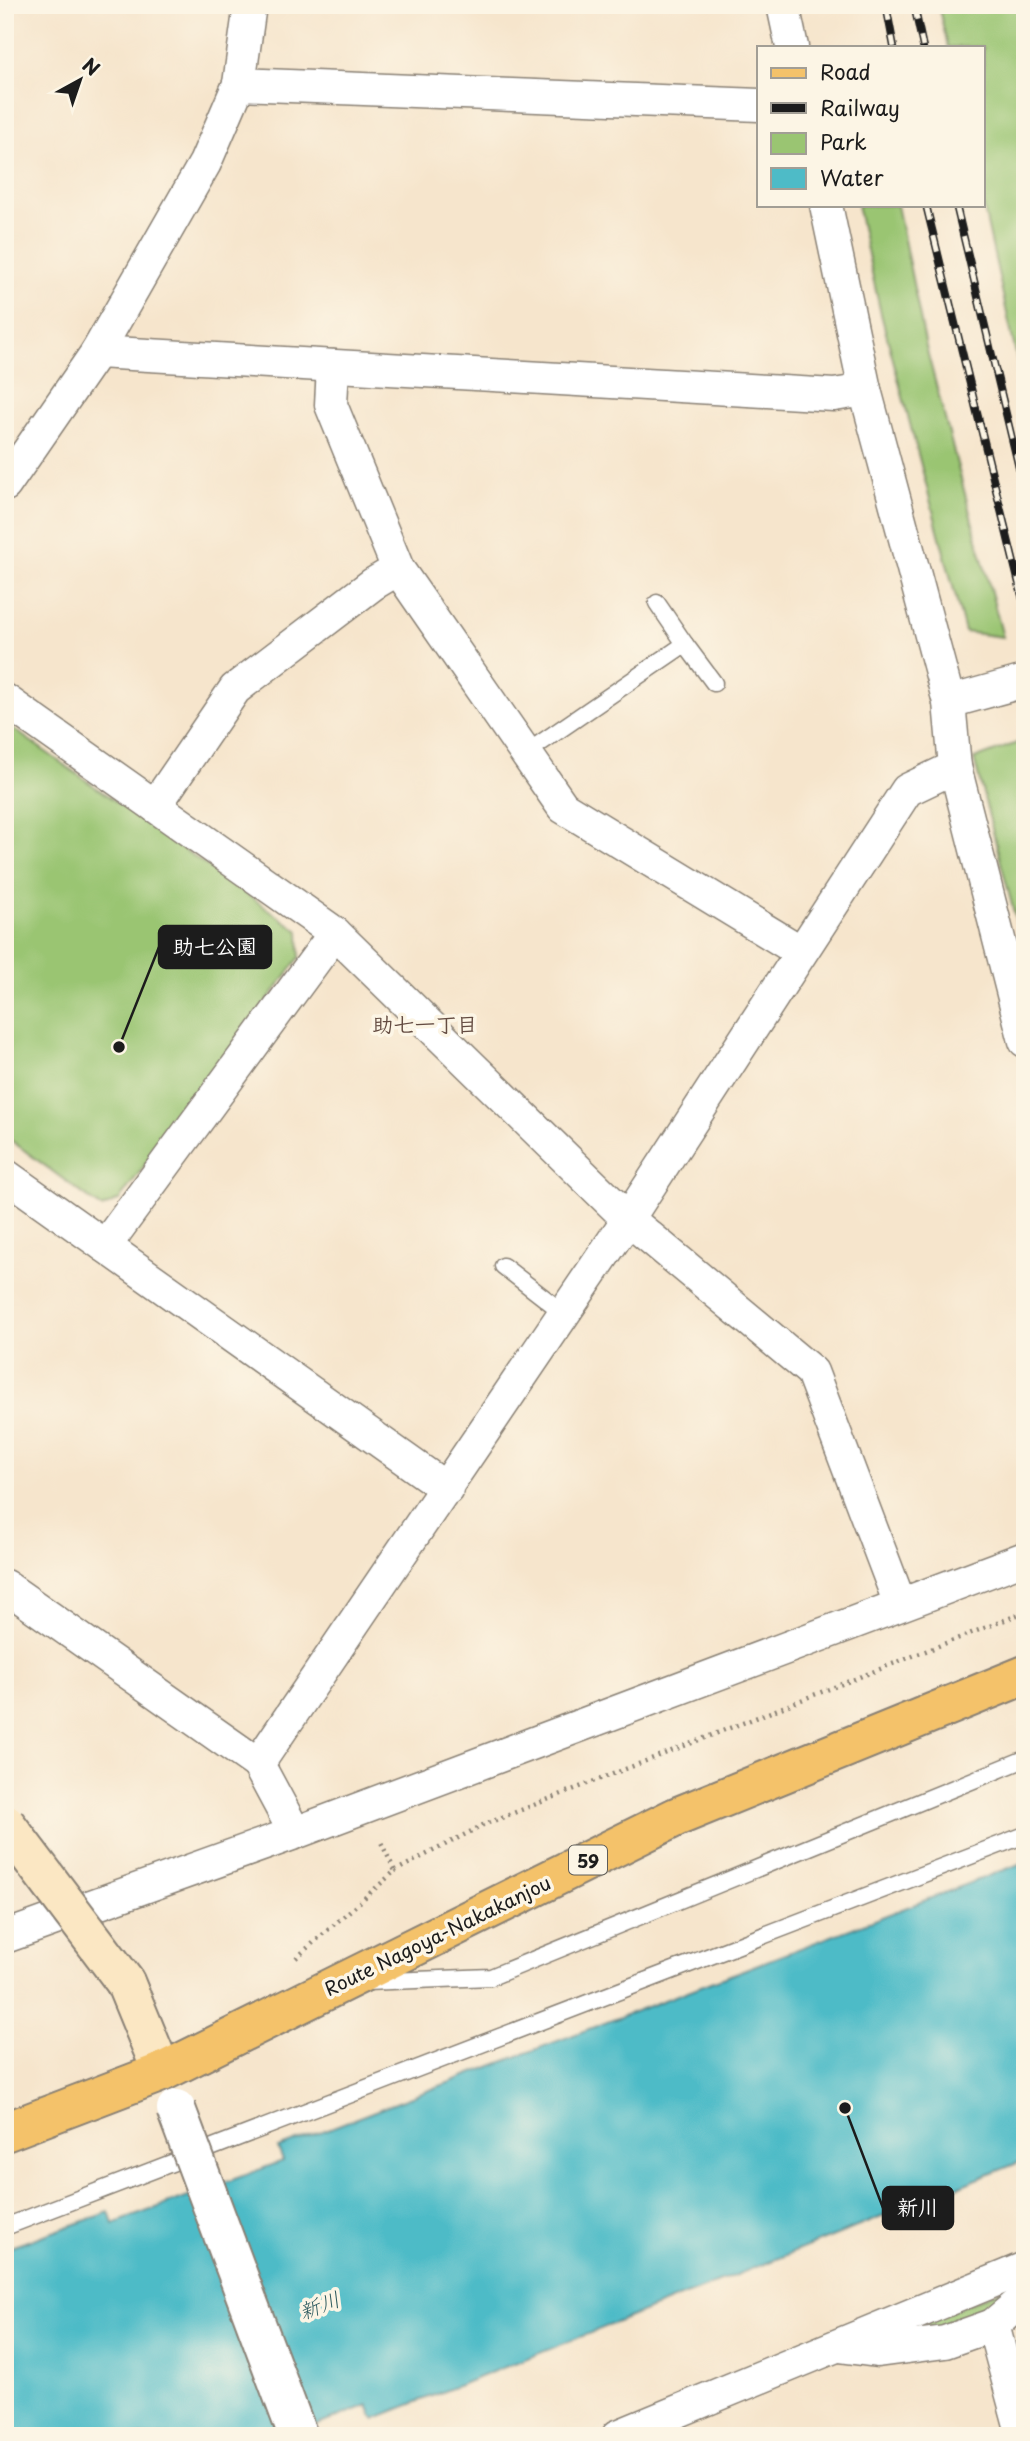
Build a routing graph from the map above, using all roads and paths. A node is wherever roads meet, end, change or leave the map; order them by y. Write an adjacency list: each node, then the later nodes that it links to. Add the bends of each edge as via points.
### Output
1 (250, 5): 4 (street)
2 (783, 5): 3 (street)
3 (792, 46)
4 (239, 83): 5 (street); 7 (street, via 205,163)
5 (757, 105)
6 (826, 206): 9 (street)
7 (97, 352): 8 (street); 10 (street)
8 (333, 366): 9 (street, via 834,395); 11 (street, via 331,405)
9 (865, 390): 17 (street)
10 (5, 485)
11 (398, 569): 18 (street); 20 (street, via 235,689)
12 (657, 603): 13 (lane)
13 (685, 644): 15 (lane); 18 (lane)
14 (1025, 681): 17 (street)
15 (714, 683)
16 (5, 700): 20 (street)
17 (949, 702): 19 (street)
18 (526, 753): 22 (street, via 563,807)
19 (955, 767): 22 (street, via 907,790); 23 (street)
20 (155, 806): 21 (street)
21 (335, 933): 25 (street); 26 (street)
22 (801, 952): 25 (street)
23 (1025, 1041)
24 (5, 1175): 26 (street)
25 (628, 1219): 28 (street); 32 (street, via 812,1372)
26 (105, 1246): 29 (street)
27 (503, 1266): 28 (lane)
28 (565, 1314): 29 (street)
29 (447, 1489): 36 (street)
30 (1025, 1558): 32 (street)
31 (5, 1586): 36 (street)
32 (900, 1604): 37 (street)
33 (1025, 1612): 41 (path, via 483,1825)
34 (1025, 1675): 44 (main road, Route Nagoya-Nakakanjou / 59, via 676,1817)
35 (1025, 1759): 44 (lane, via 491,1977)
36 (258, 1764): 39 (street)
37 (365, 1807): 39 (street); 41 (path)
38 (5, 1823): 45 (main road, bridge, via 125,1982)
39 (295, 1833): 42 (street)
40 (1025, 1835): 48 (lane)
41 (395, 1871): 43 (path)
42 (5, 1937)
43 (291, 1963)
44 (339, 1984): 45 (main road, Route Nagoya-Nakakanjou / 59)
45 (162, 2072): 47 (main road, Route Nagoya-Nakakanjou / 59)
46 (176, 2109): 53 (street, bridge)
47 (5, 2133)
48 (5, 2227)
49 (1025, 2268): 52 (street)
50 (1025, 2298): 51 (street)
51 (993, 2325): 52 (street, via 945,2342 877,2351); 55 (street)
52 (834, 2346): 54 (street)
53 (298, 2436)
54 (618, 2436)
55 (1023, 2436)

